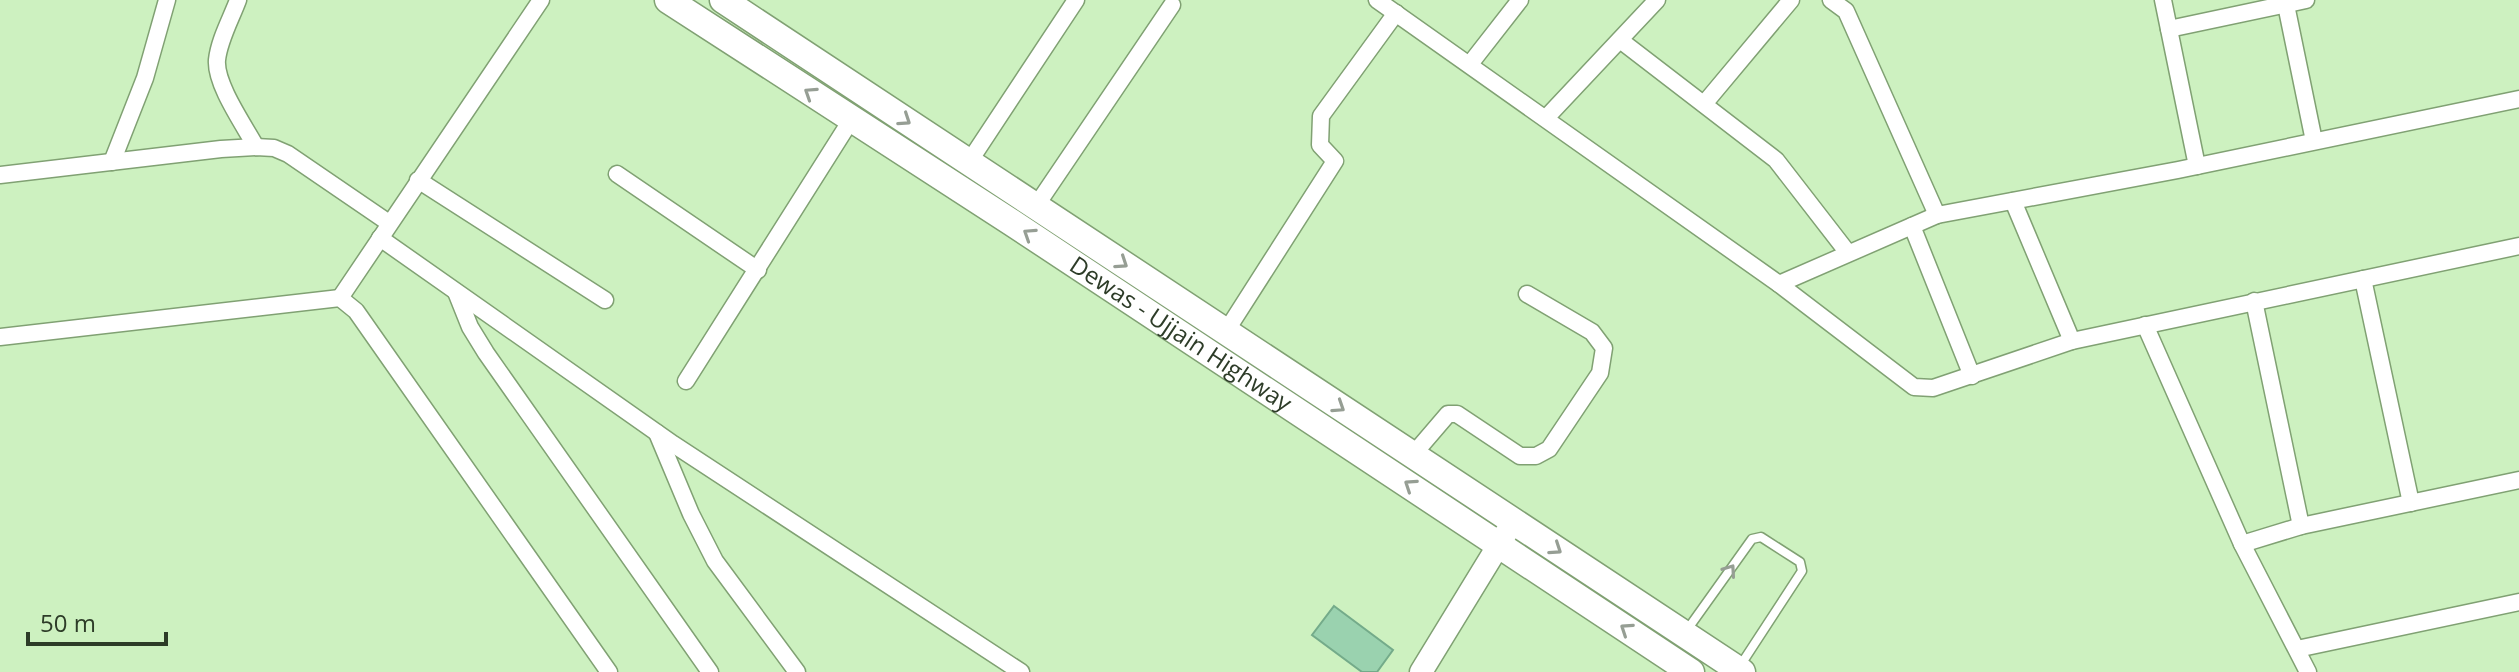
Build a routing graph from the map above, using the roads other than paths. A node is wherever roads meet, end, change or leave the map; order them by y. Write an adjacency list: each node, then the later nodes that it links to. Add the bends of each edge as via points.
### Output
1 (167, 0): 28 (street, via 145,78)
2 (238, 0): 27 (street, via 217,67)
3 (541, 0): 33 (street)
4 (668, 0): 25 (main road, Dewas - Ujjain Highway, one-way to 4)
5 (723, 0): 29 (main road, Dewas - Ujjain Highway, one-way to 29)
6 (1076, 0): 29 (street)
7 (1377, 0): 18 (street)
8 (1520, 0): 21 (street)
9 (1657, 0): 20 (street)
10 (1791, 0): 23 (street)
11 (1831, 0): 17 (street)
12 (1860, 0): 17 (street)
13 (2163, 0): 19 (street)
14 (2306, 0): 15 (street)
15 (2286, 2): 19 (street); 26 (street)
16 (1172, 5): 35 (street)
17 (1846, 11): 36 (street)
18 (1396, 13): 21 (street); 51 (street, via 1321,116 1320,145 1335,161)
19 (2169, 29): 30 (street)
20 (1620, 40): 23 (street); 24 (street)
21 (1470, 64): 24 (street)
22 (2519, 99): 26 (street)
23 (1704, 104): 41 (street, via 1776,160)
24 (1546, 118): 44 (street)
25 (851, 120): 42 (street); 63 (main road, Dewas - Ujjain Highway, one-way to 25)
26 (2314, 141): 30 (street)
27 (256, 147): 28 (street); 37 (street, via 288,154)
28 (112, 162): 32 (street)
29 (969, 162): 35 (main road, Dewas - Ujjain Highway)
30 (2197, 166): 34 (street)
31 (617, 174): 42 (street)
32 (0, 175)
33 (418, 180): 37 (street); 48 (street)
34 (2013, 201): 36 (street); 53 (street)
35 (1036, 206): 51 (main road, Dewas - Ujjain Highway, one-way to 51)
36 (1937, 215): 38 (street)
37 (389, 223): 39 (street)
38 (1912, 226): 41 (street); 54 (street)
39 (380, 238): 45 (street); 47 (street)
40 (2519, 246): 43 (street)
41 (1848, 253): 44 (street)
42 (758, 270): 55 (street)
43 (2363, 279): 49 (street); 59 (street)
44 (1779, 284): 54 (street, via 1914,387 1933,388)
45 (455, 291): 56 (street); 69 (street, via 486,353)
46 (1527, 294): 57 (street, via 1592,332 1604,348 1600,373 1549,449 1520,456 1457,414 1448,414)
47 (340, 298): 52 (street); 68 (street, via 356,311)
48 (605, 300)
49 (2254, 301): 50 (street); 61 (street)
50 (2145, 325): 53 (street); 62 (street)
51 (1225, 333): 57 (main road, Dewas - Ujjain Highway, one-way to 57)
52 (0, 337)
53 (2072, 341): 54 (street)
54 (1972, 376)
55 (686, 381)
56 (657, 433): 70 (street, via 715,561); 71 (street)
57 (1412, 456): 60 (main road, Dewas - Ujjain Highway)
58 (2519, 480): 59 (street)
59 (2411, 503): 61 (street)
60 (1513, 520): 63 (street); 65 (main road, Dewas - Ujjain Highway, one-way to 65)
61 (2301, 526): 62 (street)
62 (2242, 544): 66 (street)
63 (1499, 545): 72 (street); 73 (main road, Dewas - Ujjain Highway, one-way to 63)
64 (2519, 606): 66 (street)
65 (1684, 634): 67 (main road, Dewas - Ujjain Highway); 67 (lane, one-way to 67, via 1752,539 1761,537 1800,562 1802,571)
66 (2297, 649): 74 (street)
67 (1740, 671)
68 (609, 672)
69 (710, 672)
70 (797, 672)
71 (1021, 672)
72 (1421, 672)
73 (1691, 672)
74 (2308, 672)

